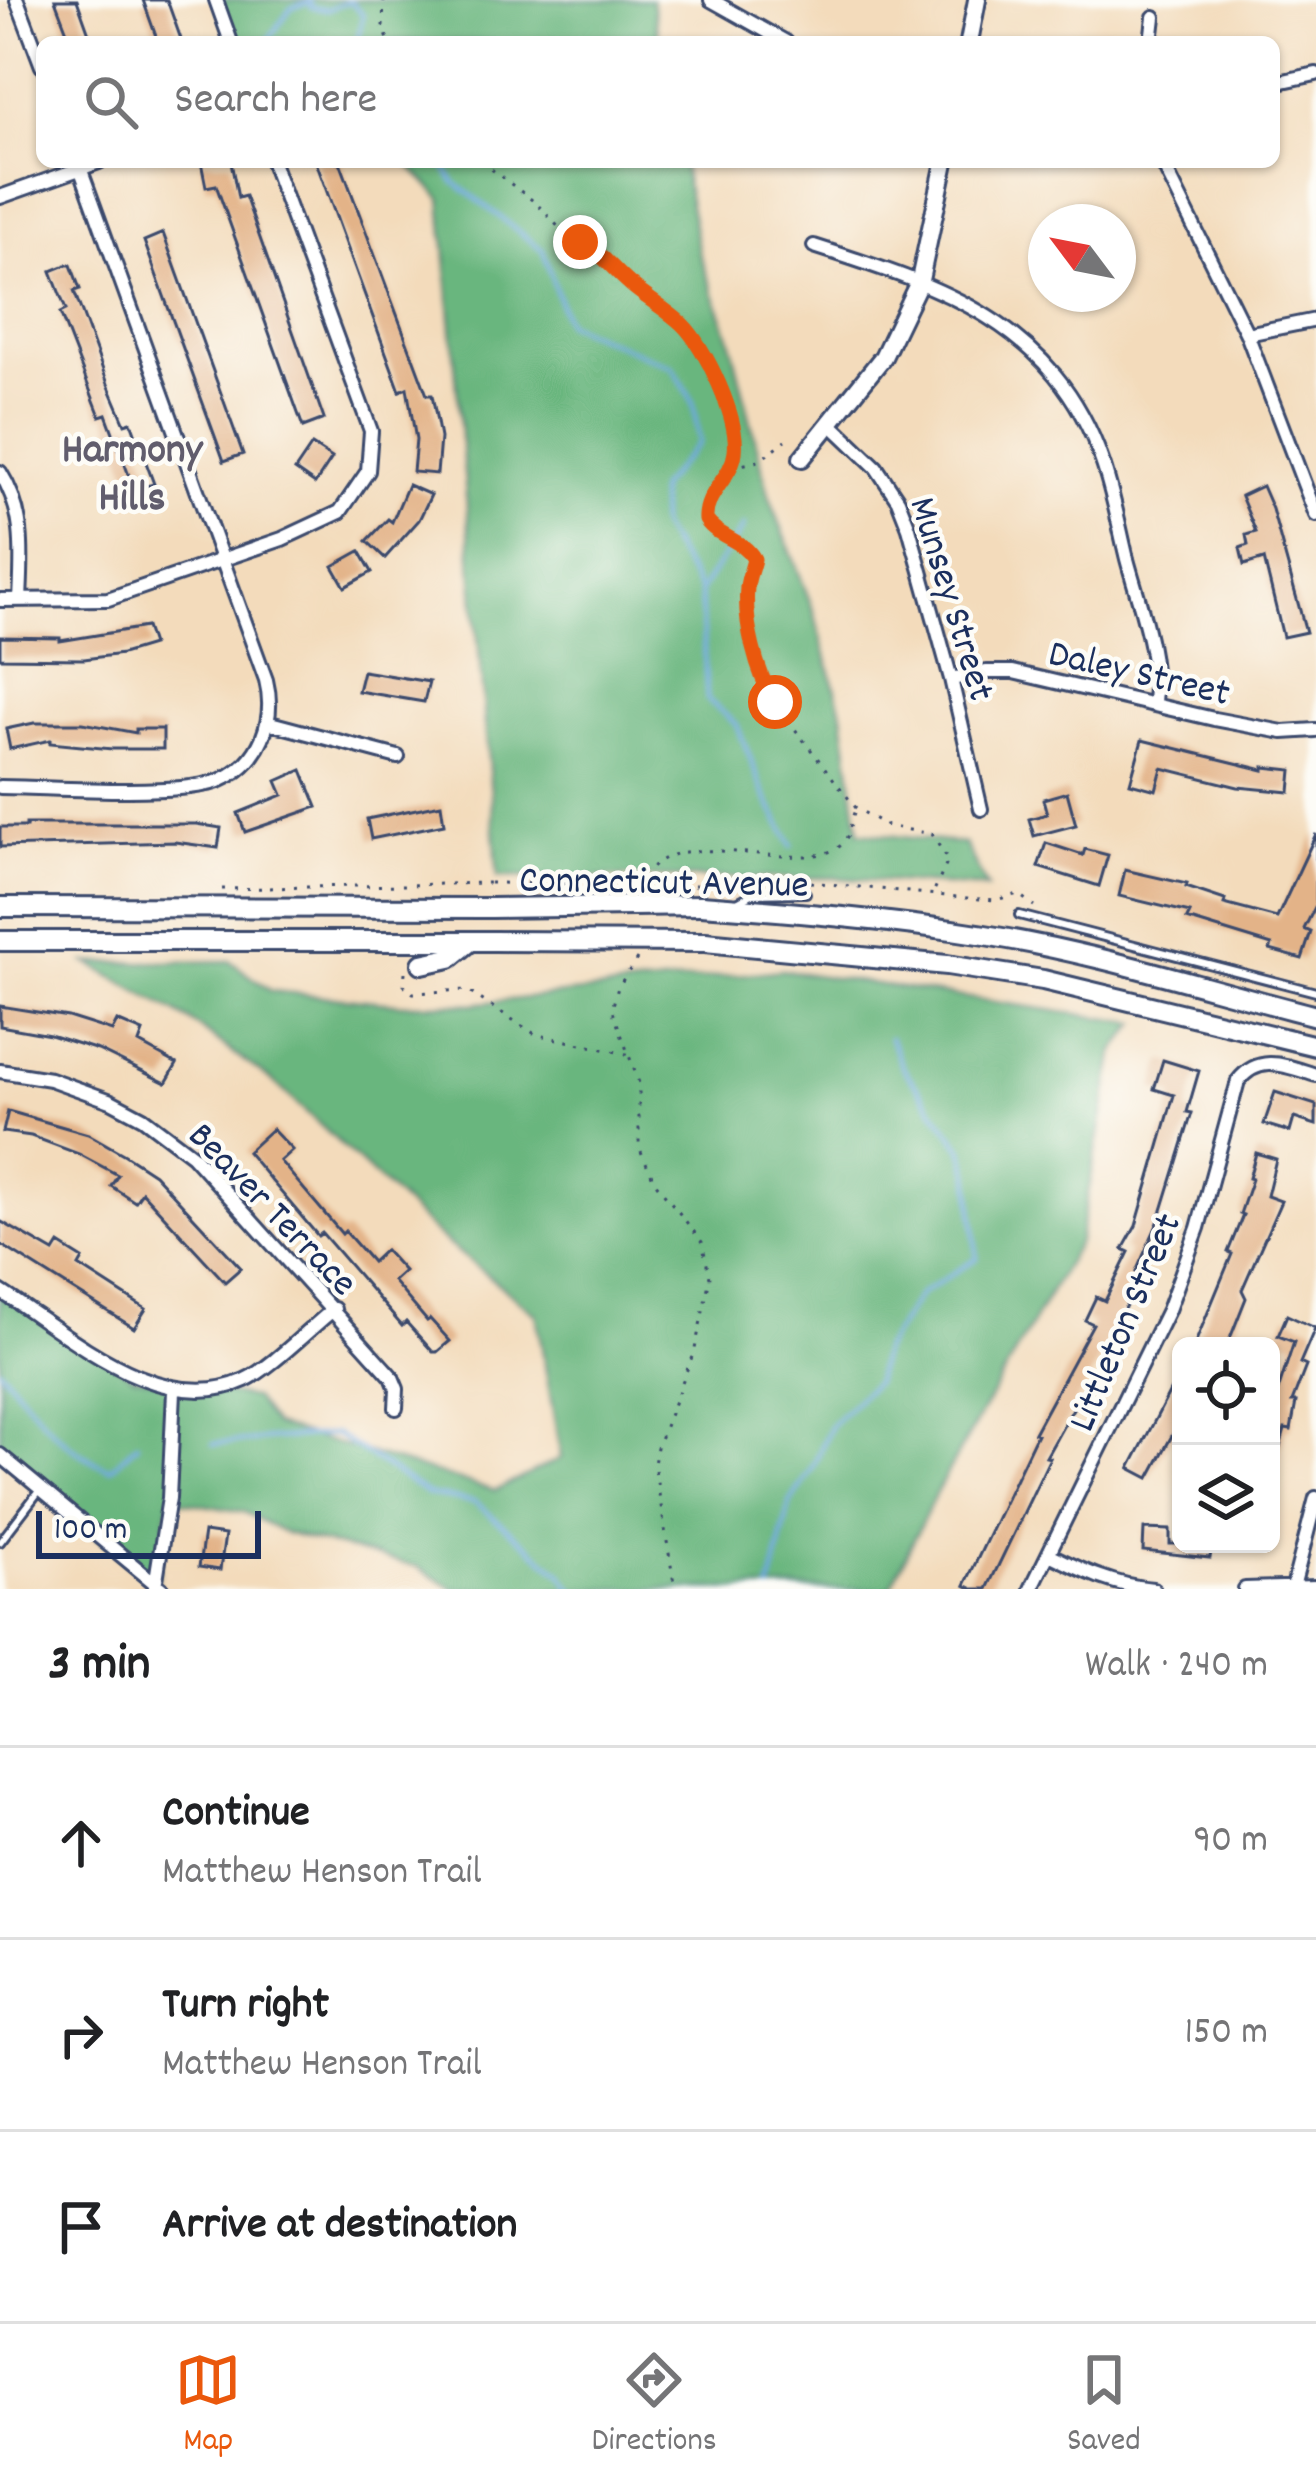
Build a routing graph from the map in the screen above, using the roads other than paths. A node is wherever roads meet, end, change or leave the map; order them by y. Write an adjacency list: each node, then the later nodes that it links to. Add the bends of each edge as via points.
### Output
1 (17, 0): 10 (street)
2 (216, 0): 6 (street)
3 (711, 0): 7 (street)
4 (976, 0): 8 (street)
5 (1154, 17): 9 (street)
6 (229, 36)
7 (775, 36)
8 (970, 36)
9 (1152, 36)
10 (36, 50)
11 (1316, 74): 12 (street)
12 (1280, 82)
13 (72, 168): 18 (street)
14 (80, 168): 27 (street)
15 (274, 168): 27 (street, via 371,431 368,471 340,512)
16 (944, 168): 20 (street)
17 (1165, 168): 22 (street)
18 (0, 197)
19 (814, 246): 20 (street)
20 (920, 280): 23 (street, via 884,357); 31 (street, via 1019,338 1059,379 1088,427 1148,643)
21 (1316, 320): 22 (street)
22 (1247, 334): 26 (street)
23 (832, 425): 24 (street); 30 (street, Munsey Street, via 898,500)
24 (802, 458)
25 (0, 472): 29 (street, via 22,533)
26 (1316, 515)
27 (222, 559): 29 (street, via 108,599); 32 (street, via 266,680)
28 (0, 600): 29 (street)
29 (20, 600)
30 (951, 680): 31 (street, Daley Street, via 1013,672); 36 (street, Munsey Street)
31 (1154, 702): 33 (street, Daley Street, via 1283,732)
32 (269, 723): 34 (street); 35 (street, via 259,747 220,781)
33 (1316, 730)
34 (398, 757)
35 (0, 787)
36 (981, 809)
37 (806, 893): 39 (lane, via 752,894)
38 (0, 907): 40 (main road, Connecticut Avenue)
39 (727, 907): 40 (main road, Connecticut Avenue, bridge, via 701,895); 47 (main road, Connecticut Avenue, via 985,935)
40 (332, 909): 42 (main road)
41 (1019, 915): 46 (lane)
42 (331, 940): 43 (main road, Connecticut Avenue); 44 (main road, Connecticut Avenue)
43 (471, 940): 45 (main road, via 450,958); 48 (main road, Connecticut Avenue, bridge, via 824,951 1024,977)
44 (0, 941)
45 (422, 964)
46 (1316, 992)
47 (1316, 1016)
48 (1316, 1046)
49 (0, 1070): 52 (street, Beaver Terrace, via 50,1079 143,1118 192,1155)
50 (1316, 1075): 59 (street, Littleton Street, via 1263,1062 1238,1082 1168,1310)
51 (0, 1291): 53 (street, via 133,1376)
52 (334, 1309): 53 (street, via 247,1380); 54 (street, Beaver Terrace, via 392,1377)
53 (174, 1391): 62 (street)
54 (396, 1408)
55 (0, 1455): 56 (street)
56 (41, 1489): 58 (lane); 62 (street)
57 (1316, 1498): 60 (street)
58 (0, 1542)
59 (1049, 1554): 63 (street, Littleton Street); 64 (street, via 1089,1574)
60 (1293, 1587): 61 (street); 65 (street)
61 (1316, 1587)
62 (157, 1588)
63 (1031, 1589)
64 (1153, 1589)
65 (1245, 1589)

